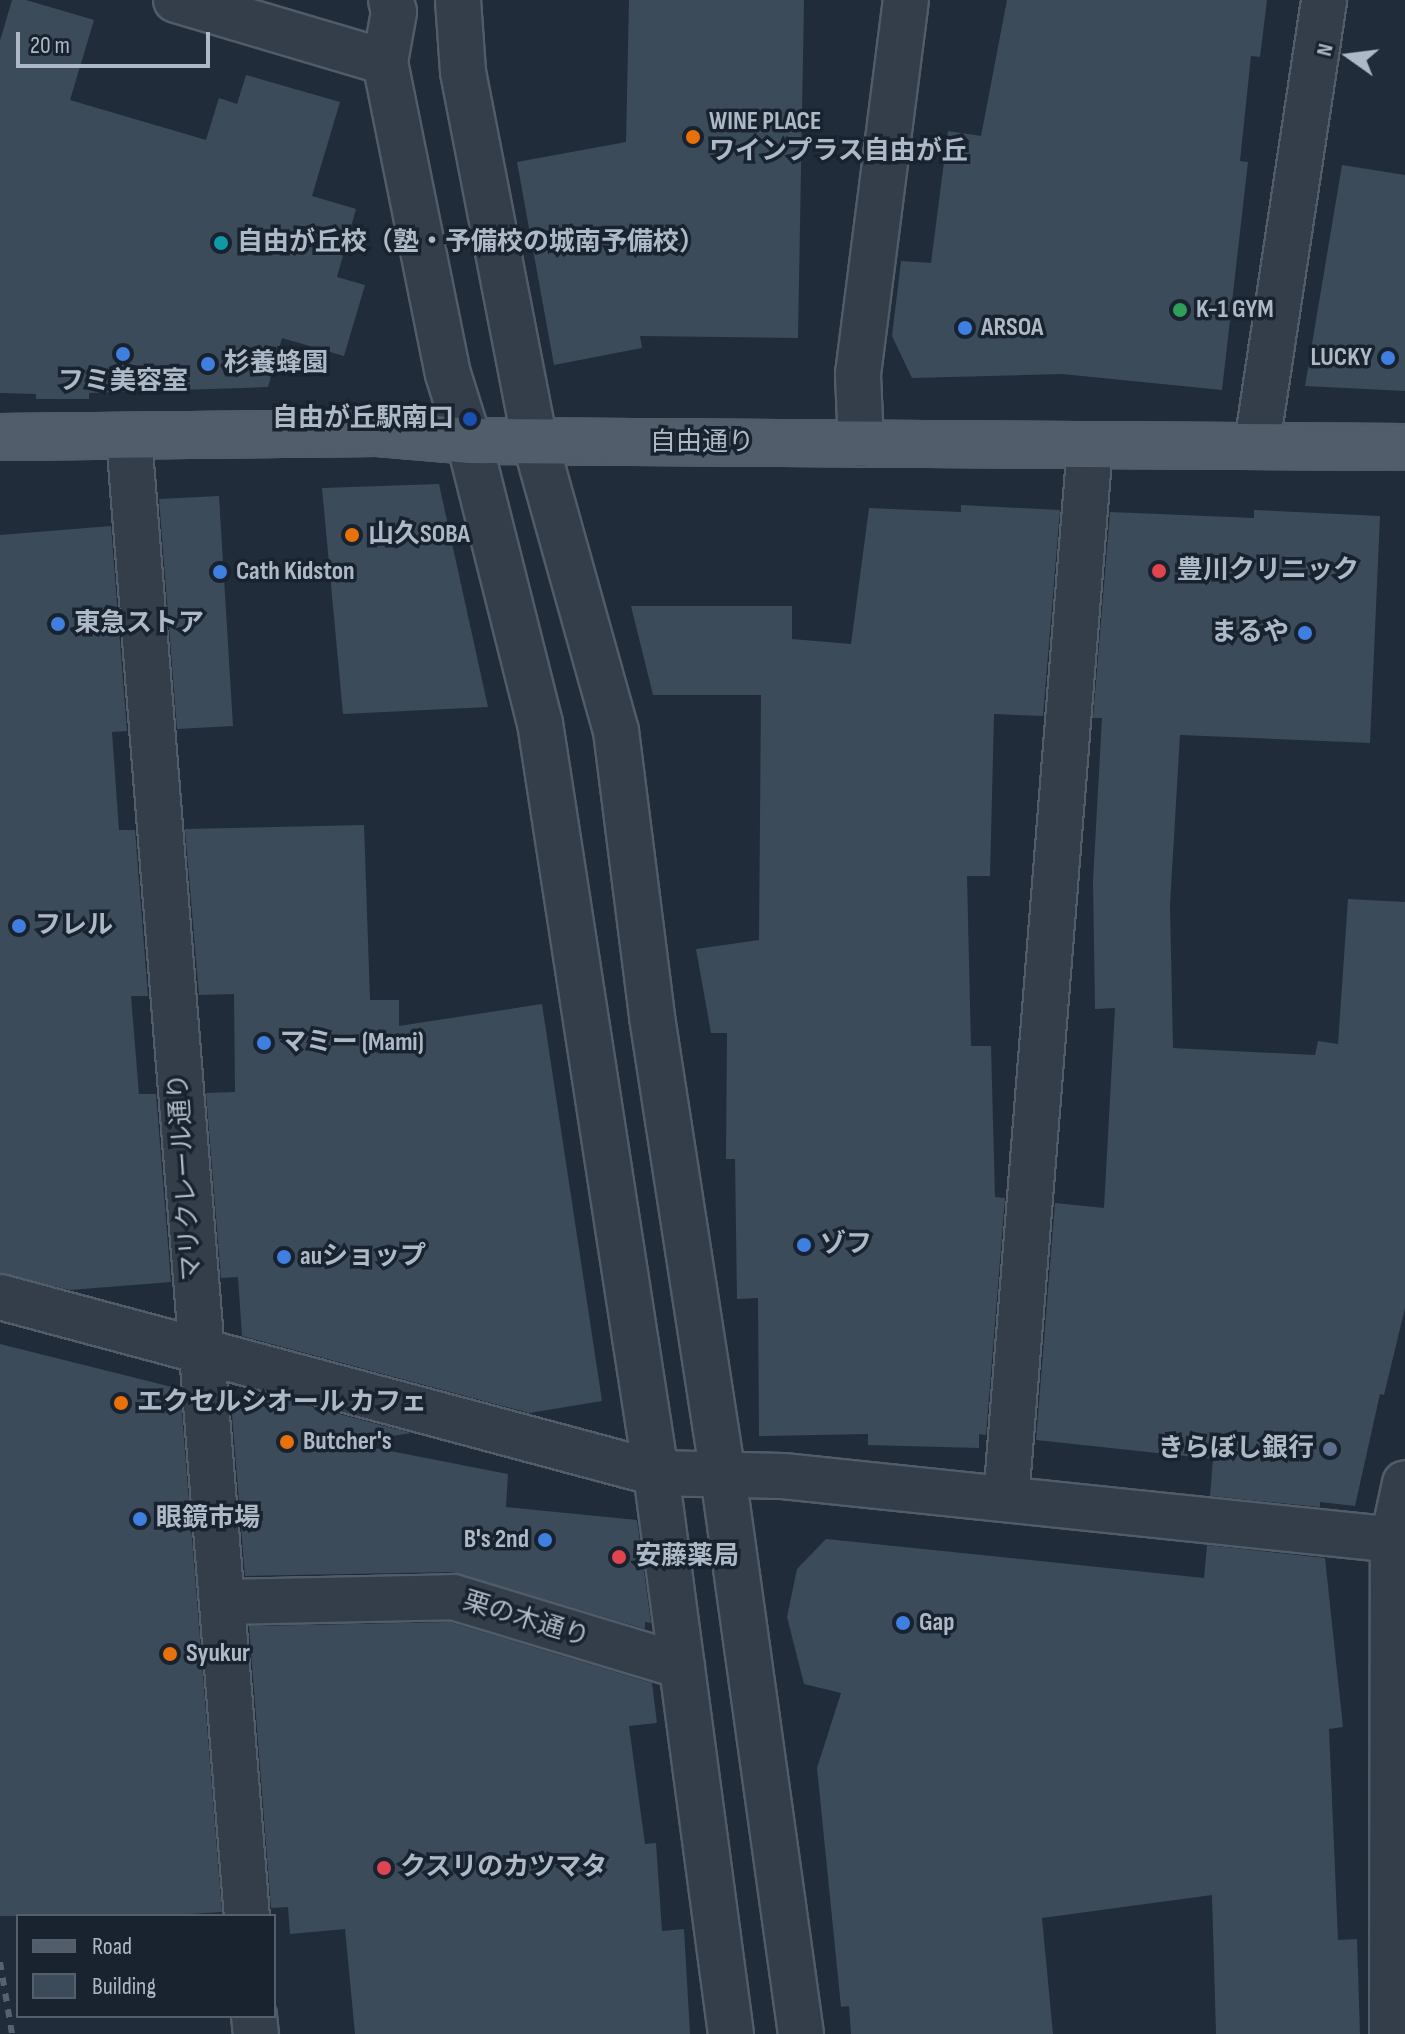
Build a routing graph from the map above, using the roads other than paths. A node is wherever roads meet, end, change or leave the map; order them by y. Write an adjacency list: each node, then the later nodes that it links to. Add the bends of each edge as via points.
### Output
1 (176, 0): 6 (street)
2 (391, 0): 6 (street, via 394,12)
3 (458, 0): 10 (street, via 463,72)
4 (906, 0): 11 (street, via 858,374)
5 (1324, 0): 12 (street)
6 (385, 62): 9 (street, via 448,374)
7 (0, 437): 8 (main road, 自由通り)
8 (129, 438): 9 (main road, 自由通り, via 378,433); 16 (street, マリクレール通り)
9 (469, 441): 10 (main road, 自由通り); 17 (street, via 540,723)
10 (535, 441): 11 (main road, 自由通り); 18 (street, via 616,731 652,1017)
11 (861, 444): 13 (main road, 自由通り)
12 (1257, 444): 13 (main road, 自由通り); 14 (main road, 自由通り)
13 (1090, 446): 20 (street)
14 (1405, 447)
15 (0, 1297): 16 (street)
16 (200, 1353): 17 (street); 22 (street, マリクレール通り)
17 (656, 1473): 18 (street); 23 (street)
18 (723, 1475): 20 (street, via 783,1476); 26 (street)
19 (1405, 1483): 21 (street)
20 (1006, 1499): 21 (street)
21 (1399, 1540): 27 (street)
22 (222, 1602): 23 (street, 栗の木通り, via 453,1597); 24 (street, マリクレール通り)
23 (682, 1666): 25 (street)
24 (247, 1914)
25 (731, 2034)
26 (801, 2034)
27 (1392, 2034)

